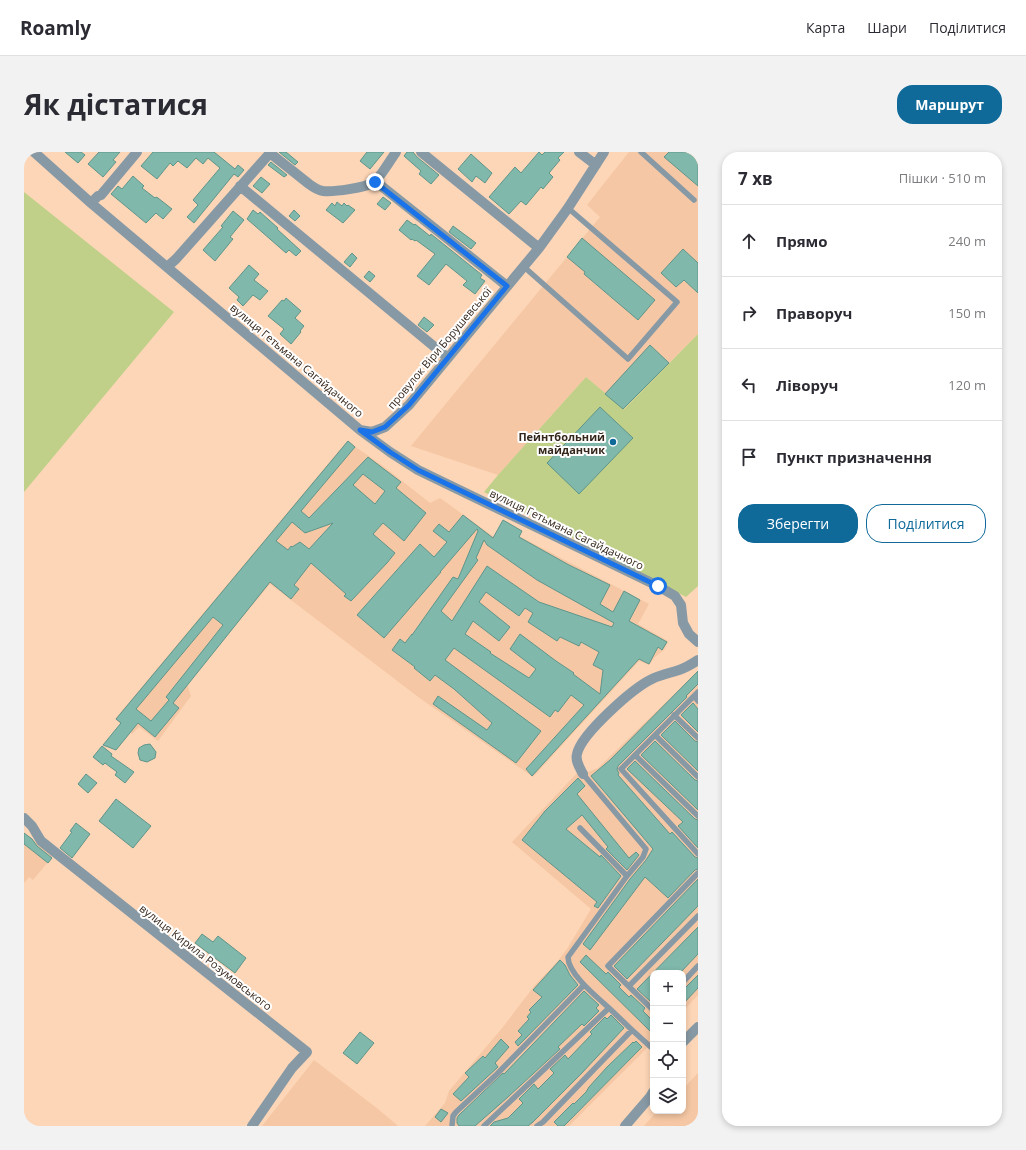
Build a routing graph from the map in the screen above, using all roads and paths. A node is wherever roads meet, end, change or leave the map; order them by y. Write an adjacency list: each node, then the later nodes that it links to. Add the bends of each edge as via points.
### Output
1 (34, 152): 13 (street, вулиця Гетьмана Сагайдачного)
2 (137, 152): 13 (street, via 101,195)
3 (270, 152): 10 (street, via 309,184 321,190 355,188); 11 (street)
4 (396, 152): 10 (street)
5 (421, 152): 15 (street)
6 (579, 152): 9 (street)
7 (604, 152): 9 (street, провулок Віри Борушевської)
8 (641, 152): 12 (lane)
9 (596, 165): 14 (street, провулок Віри Борушевської)
10 (375, 182): 18 (street)
11 (240, 186): 17 (street); 19 (street)
12 (694, 200)
13 (91, 203): 17 (street, вулиця Гетьмана Сагайдачного)
14 (568, 208): 15 (street, провулок Віри Борушевської); 16 (lane, via 677,302 628,359)
15 (539, 248): 16 (street, провулок Віри Борушевської)
16 (523, 266): 18 (street, провулок Віри Борушевської)
17 (167, 267): 20 (street, вулиця Гетьмана Сагайдачного)
18 (507, 286): 19 (street, провулок Віри Борушевської)
19 (448, 358): 20 (street, провулок Віри Борушевської, via 409,405 385,427 372,432)
20 (360, 430): 21 (street, вулиця Гетьмана Сагайдачного, via 418,470 675,596 681,606 683,623 689,634)
21 (698, 642)
22 (698, 660): 28 (street, via 681,669 653,678 606,716 578,748 577,761)
23 (697, 696): 24 (lane)
24 (674, 715): 25 (lane); 26 (lane)
25 (655, 735): 27 (lane); 29 (lane)
26 (698, 738)
27 (635, 755): 30 (lane); 33 (lane, via 621,769)
28 (583, 774): 35 (lane, via 646,849)
29 (698, 777)
30 (698, 816)
31 (24, 818): 48 (street, вулиця Кирила Розумовського, via 41,841 307,1052 292,1068)
32 (580, 828): 35 (lane)
33 (698, 854)
34 (698, 873): 40 (lane, via 608,966)
35 (628, 876): 39 (lane, via 568,957 569,963)
36 (698, 916): 40 (lane)
37 (698, 966): 38 (lane)
38 (686, 979)
39 (584, 985): 42 (lane); 49 (lane, via 452,1116)
40 (629, 986): 41 (lane)
41 (650, 1007)
42 (609, 1008): 44 (lane); 50 (lane)
43 (698, 1027): 45 (street)
44 (632, 1030): 46 (lane); 51 (lane)
45 (686, 1039)
46 (650, 1046)
47 (650, 1097): 52 (street)
48 (252, 1126)
49 (452, 1126)
50 (484, 1126)
51 (537, 1126)
52 (625, 1126)

